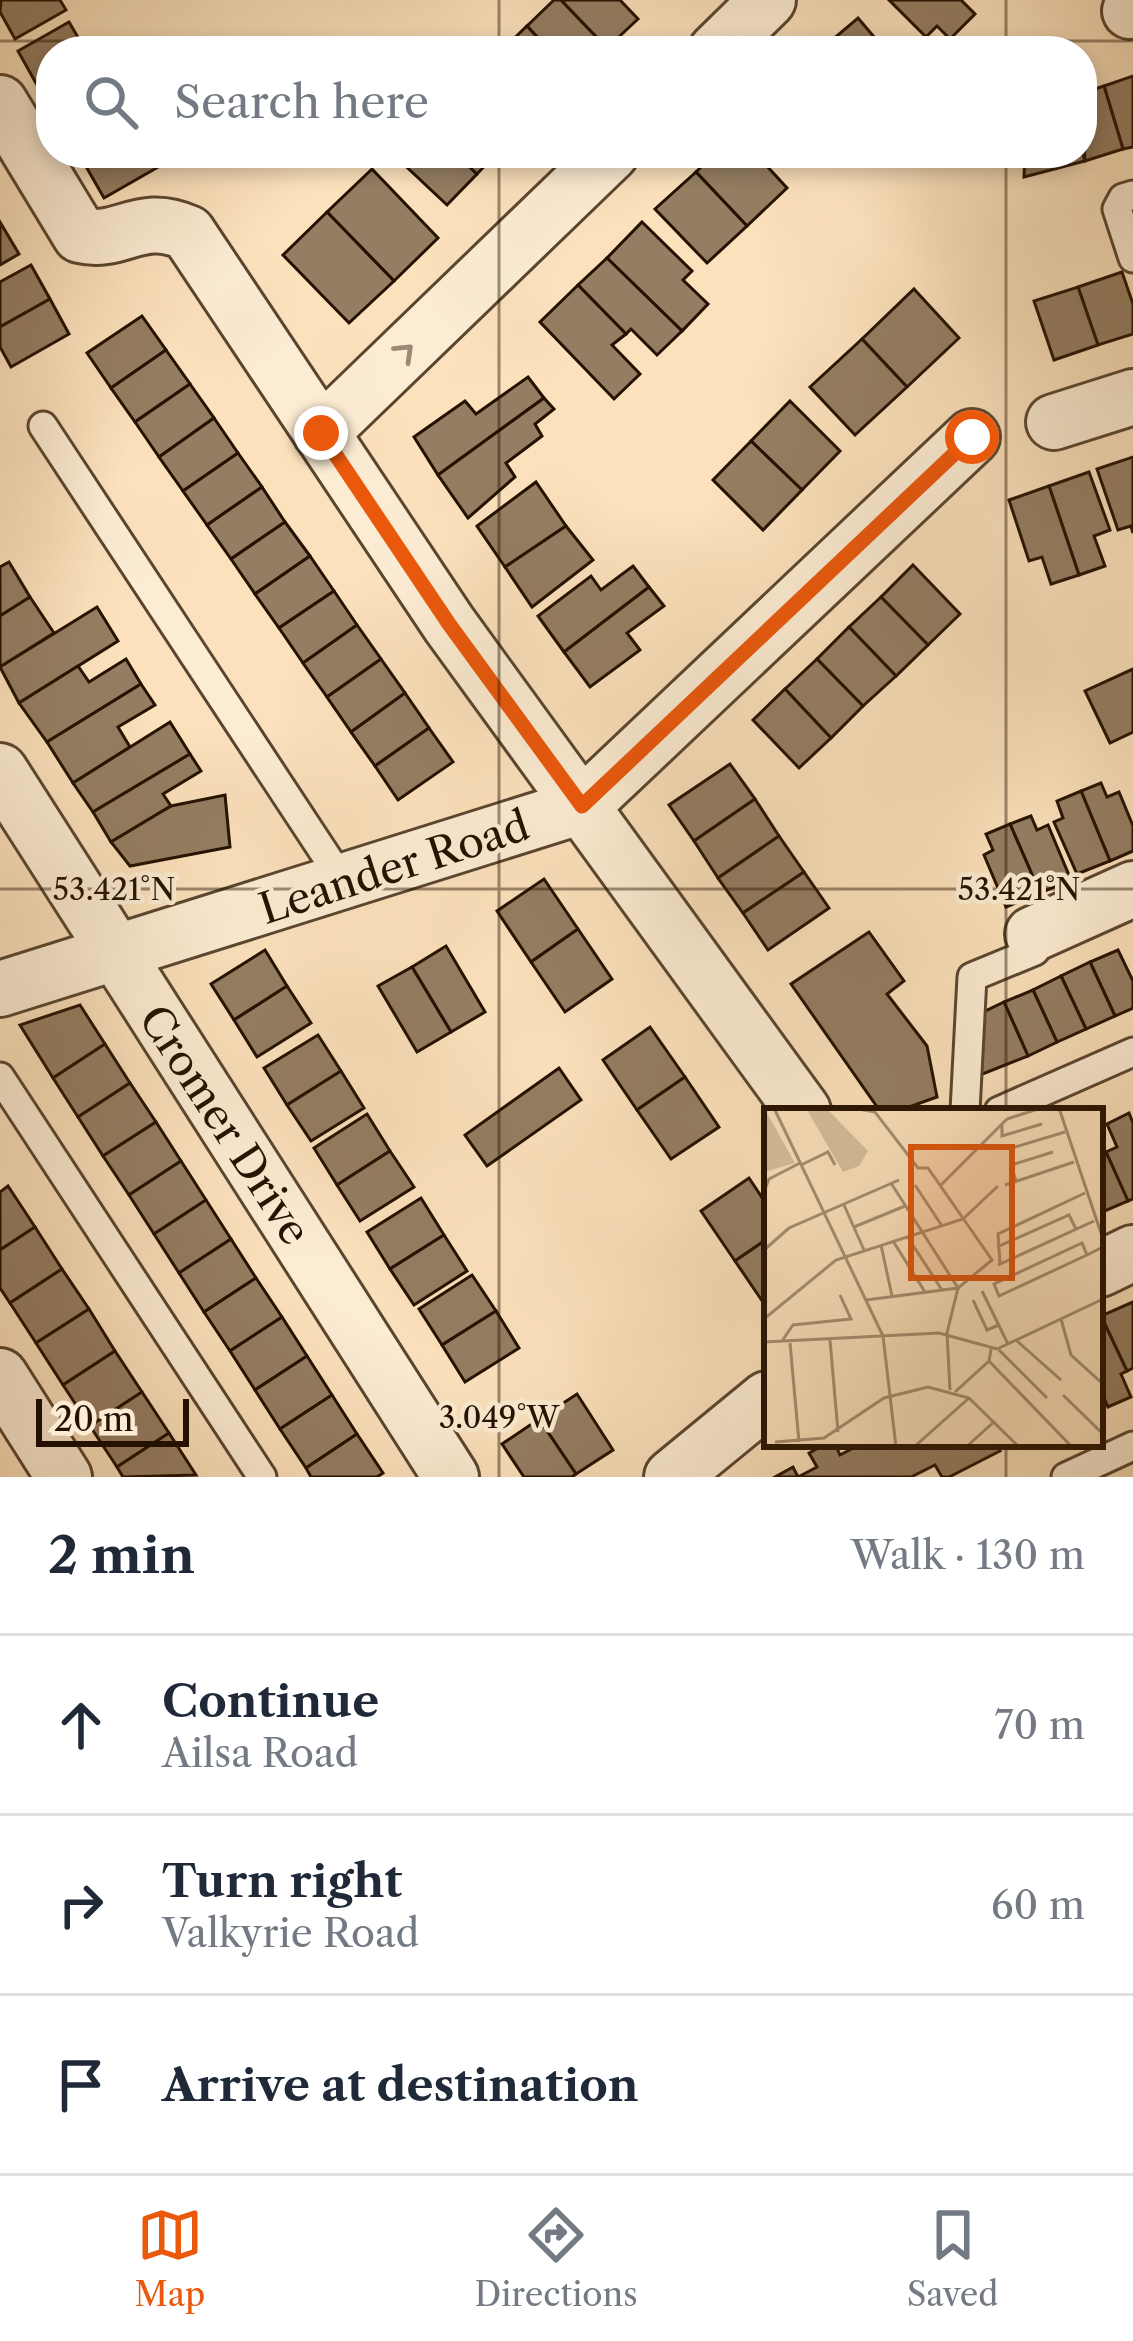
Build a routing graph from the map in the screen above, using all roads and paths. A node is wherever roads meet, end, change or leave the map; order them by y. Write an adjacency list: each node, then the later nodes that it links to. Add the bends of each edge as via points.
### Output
1 (768, 0): 2 (street)
2 (731, 36)
3 (0, 103): 4 (street)
4 (36, 162)
5 (39, 168): 12 (street, via 80,235 97,239 149,223 188,232)
6 (595, 168): 12 (street, one-way to 6)
7 (1133, 195): 8 (lane, via 1117,209)
8 (1133, 258)
9 (1133, 397): 10 (street)
10 (1054, 422)
11 (43, 426): 16 (lane)
12 (321, 433): 15 (street)
13 (972, 437): 15 (street)
14 (0, 772): 19 (street, Cromer Drive)
15 (582, 806): 16 (street, Leander Road); 23 (street)
16 (344, 883): 19 (street, Leander Road)
17 (1133, 889): 18 (street)
18 (1033, 934): 24 (lane, via 1035,951 972,977)
19 (115, 954): 20 (street, Leander Road); 33 (street, Cromer Drive)
20 (0, 989)
21 (1133, 1052): 25 (lane)
22 (0, 1077): 32 (lane)
23 (801, 1108)
24 (965, 1108)
25 (1006, 1108)
26 (1133, 1253): 27 (street)
27 (1103, 1268)
28 (0, 1376): 31 (street)
29 (764, 1401): 34 (street)
30 (1133, 1446): 35 (lane)
31 (64, 1477)
32 (262, 1477)
33 (451, 1477)
34 (672, 1477)
35 (1066, 1477)

